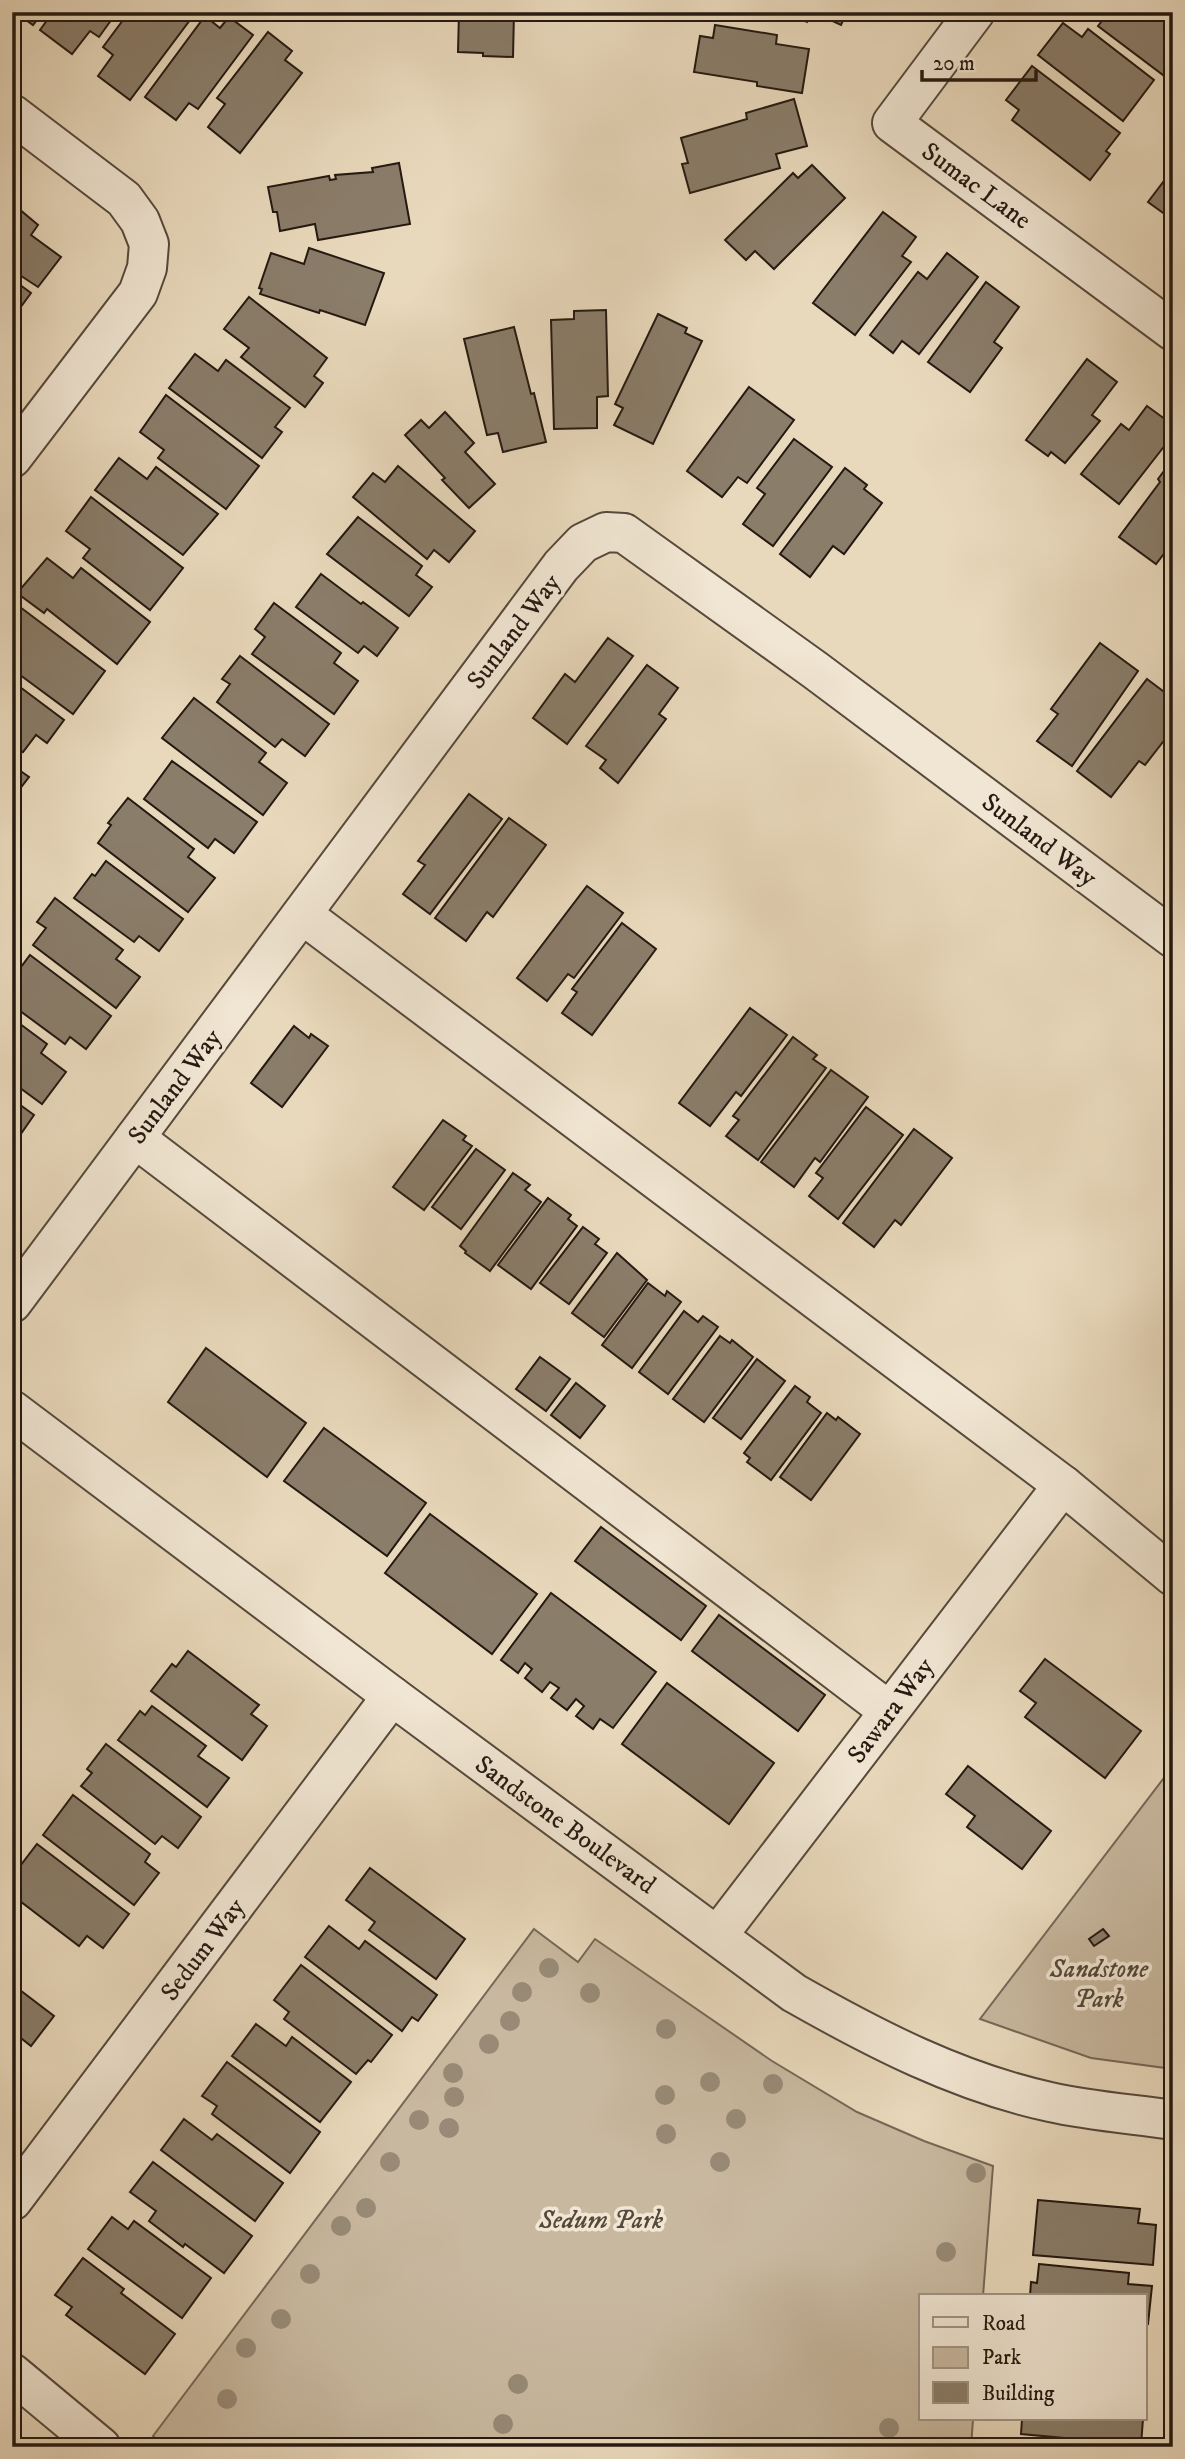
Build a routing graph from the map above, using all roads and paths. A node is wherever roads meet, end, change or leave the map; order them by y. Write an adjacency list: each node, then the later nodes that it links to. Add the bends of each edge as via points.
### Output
1 (975, 12): 3 (street, Sumac Lane, via 892,123)
2 (12, 114): 4 (street, via 124,199 149,244 138,293)
3 (1173, 331)
4 (12, 458)
5 (303, 915): 6 (street, Sunland Way, via 561,566 583,543 606,531 624,533 815,670); 7 (street, Sunland Way); 10 (street)
6 (1173, 938)
7 (135, 1138): 8 (street, Sunland Way); 13 (street)
8 (12, 1303)
9 (14, 1412): 12 (street, Sandstone Boulevard)
10 (1063, 1485): 11 (street); 13 (street, Sawara Way)
11 (1173, 1576)
12 (392, 1696): 14 (street, Sandstone Boulevard); 16 (street, Sedum Way)
13 (889, 1711): 14 (street, Sawara Way)
14 (718, 1936): 15 (street, Sandstone Boulevard, via 794,1993 929,2063 1050,2102)
15 (1173, 2120)
16 (12, 2202)
17 (12, 2374): 18 (street)
18 (101, 2447)

